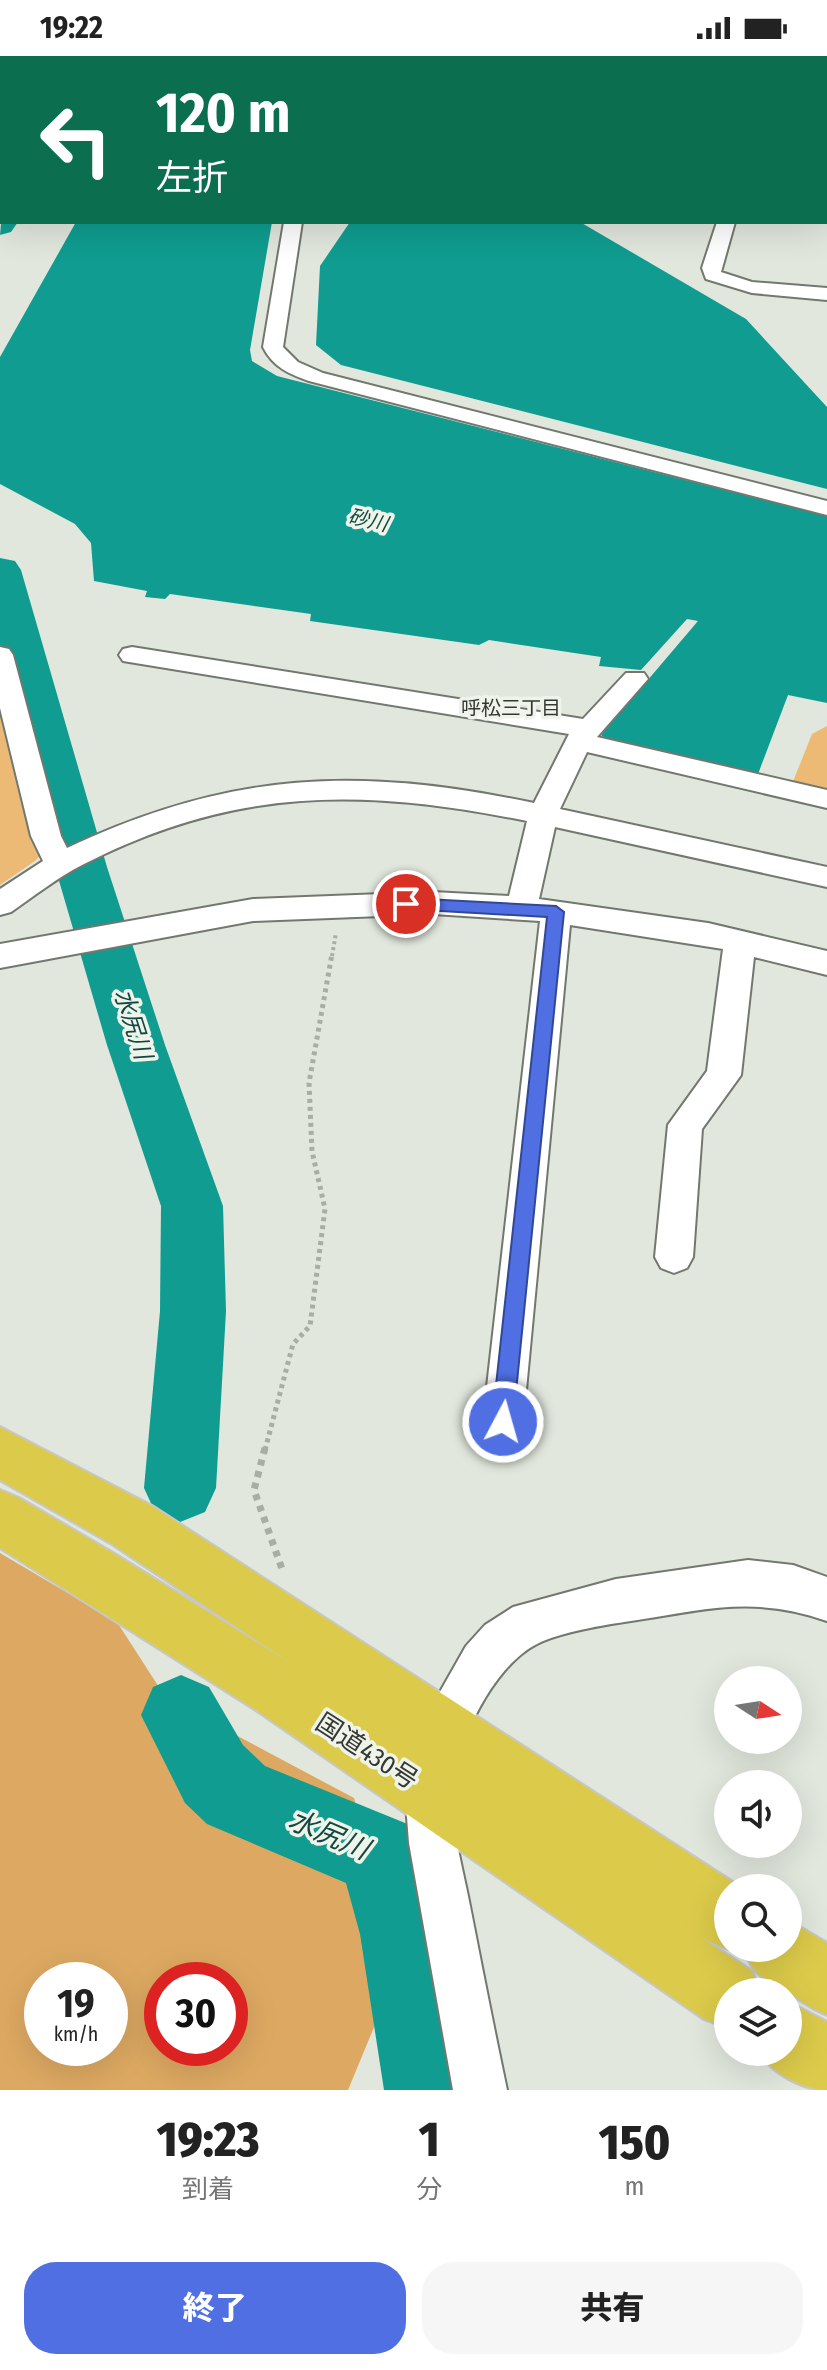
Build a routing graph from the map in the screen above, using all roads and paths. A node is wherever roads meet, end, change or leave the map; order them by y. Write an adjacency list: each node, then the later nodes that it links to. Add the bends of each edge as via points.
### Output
1 (293, 224): 4 (street, via 273,347 290,366)
2 (725, 224): 3 (street, via 713,275 724,282)
3 (827, 294)
4 (827, 508)
5 (0, 655): 11 (street, via 46,836)
6 (132, 655): 8 (street)
7 (635, 679): 8 (street)
8 (584, 735): 9 (street); 10 (street)
9 (827, 799)
10 (543, 815): 11 (street, via 409,791 336,788 279,793 208,808); 12 (street); 15 (street)
11 (74, 857): 13 (street)
12 (827, 877)
13 (0, 904)
14 (341, 904): 15 (street); 17 (street, via 253,910); 24 (path, via 309,1083 312,1151 325,1209 310,1326 293,1344 254,1490 282,1572)
15 (539, 910): 16 (street); 20 (street)
16 (740, 942): 18 (street); 19 (street, via 724,1075 685,1125)
17 (0, 956)
18 (827, 963)
19 (674, 1257)
20 (503, 1422)
21 (0, 1452): 24 (highway, via 132,1525)
22 (0, 1517): 26 (highway, 国道430号, via 104,1577)
23 (827, 1599): 25 (street, via 793,1587 748,1582 616,1601 529,1623 501,1641 482,1662)
24 (283, 1622): 25 (highway)
25 (444, 1729): 26 (street); 27 (highway)
26 (429, 1791): 30 (highway, 国道430号); 33 (street, via 433,1843)
27 (714, 1908)
28 (797, 1962): 29 (highway)
29 (827, 1982)
30 (714, 1985)
31 (802, 2045): 32 (highway)
32 (827, 2062)
33 (480, 2090)

